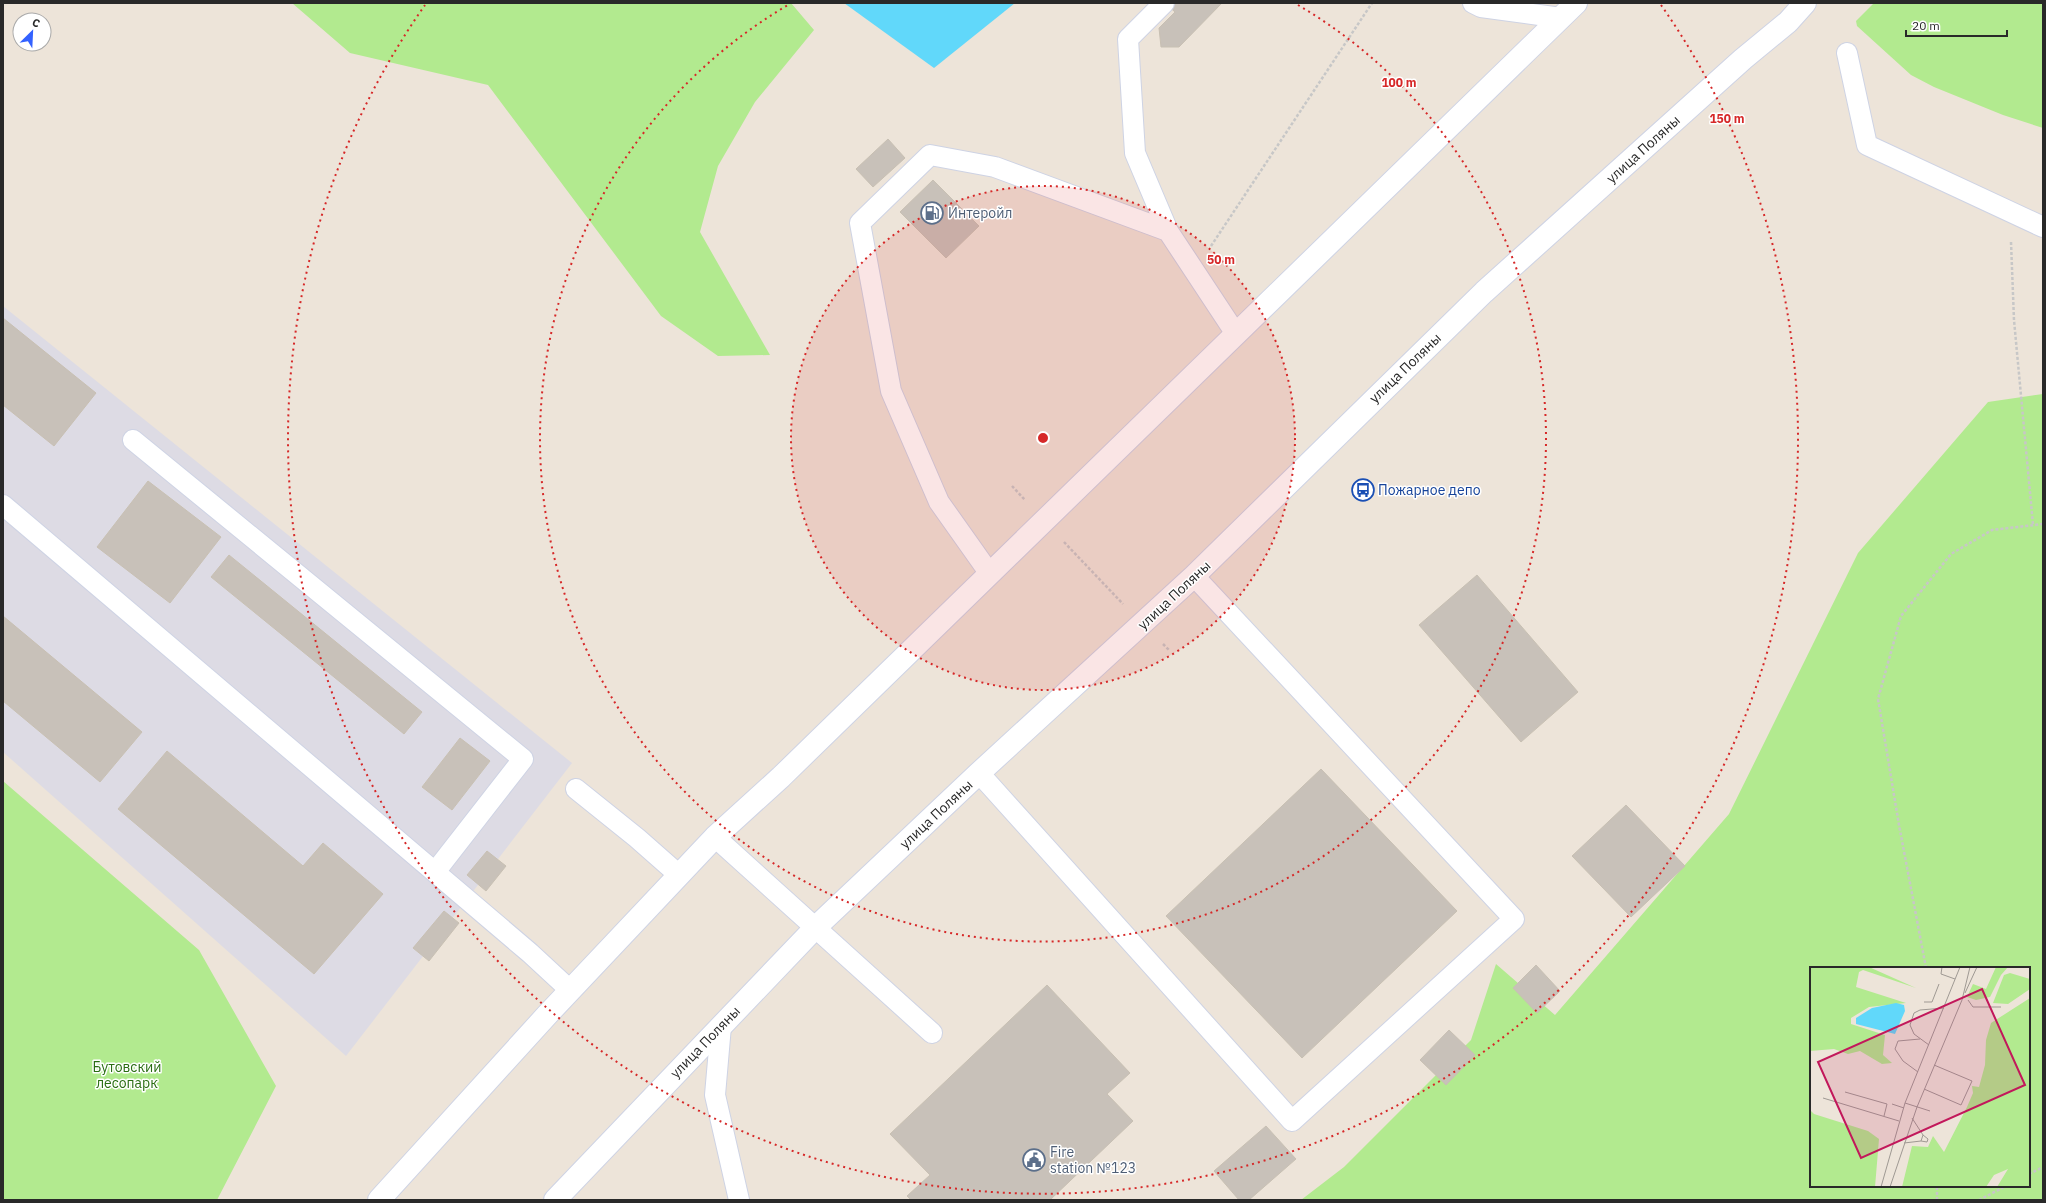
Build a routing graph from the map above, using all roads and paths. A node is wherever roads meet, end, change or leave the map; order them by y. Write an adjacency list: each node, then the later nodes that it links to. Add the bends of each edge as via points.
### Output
1 (1164, 3): 10 (lane, via 1128,39 1134,153)
2 (1372, 3): 11 (path)
3 (1473, 3): 6 (lane, via 1482,7)
4 (1576, 3): 6 (main road)
5 (1805, 3): 20 (main road, улица Поляны, via 1788,22 1484,292)
6 (1561, 18): 12 (main road)
7 (1846, 53): 8 (lane, via 1867,145)
8 (2010, 211): 9 (lane); 18 (path, via 2014,320)
9 (2043, 227)
10 (1168, 231): 11 (lane); 19 (lane, via 995,167 930,155 860,223 891,392 939,502)
11 (1194, 271): 12 (lane)
12 (1236, 334): 16 (main road)
13 (133, 440): 26 (lane, via 523,759)
14 (1012, 486): 16 (path)
15 (3, 505): 26 (lane)
16 (1044, 520): 19 (main road); 21 (path)
17 (2043, 524): 18 (path)
18 (2033, 525): 29 (path, via 1992,530 1951,554 1901,616 1878,699)
19 (990, 574): 25 (main road, via 781,777)
20 (1194, 576): 21 (main road, улица Поляны); 23 (lane, via 1514,919 1292,1121)
21 (1142, 624): 22 (path); 23 (main road, улица Поляны)
22 (1169, 650)
23 (979, 773): 28 (main road, улица Поляны)
24 (576, 789): 27 (lane)
25 (715, 837): 27 (main road); 28 (lane)
26 (435, 872): 30 (lane)
27 (679, 875): 30 (main road)
28 (816, 927): 31 (main road, улица Поляны); 32 (lane)
29 (1926, 967)
30 (570, 990): 37 (main road)
31 (721, 1026): 38 (main road, улица Поляны); 39 (lane, via 715,1095)
32 (932, 1033)
33 (2043, 1167): 34 (path)
34 (2030, 1174)
35 (1937, 1187): 40 (path)
36 (2004, 1187): 41 (path)
37 (379, 1200)
38 (555, 1200)
39 (739, 1200)
40 (1937, 1200)
41 (1979, 1200)

